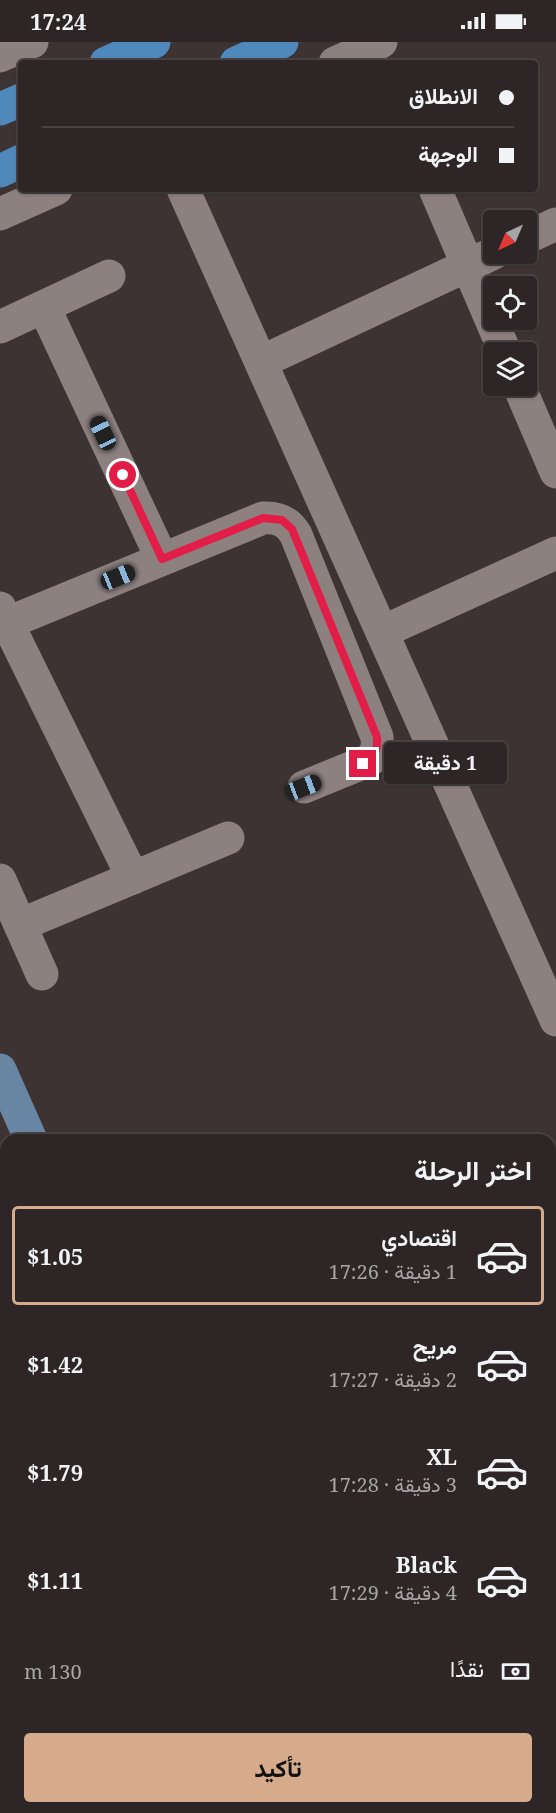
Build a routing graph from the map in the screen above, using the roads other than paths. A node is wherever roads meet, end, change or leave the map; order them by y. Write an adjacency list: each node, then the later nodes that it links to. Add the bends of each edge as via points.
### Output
1 (32, 42): 5 (street)
2 (154, 42): 6 (highway)
3 (282, 42): 7 (highway)
4 (378, 50): 8 (street)
5 (0, 56)
6 (113, 60)
7 (243, 60)
8 (345, 60)
9 (18, 101): 10 (highway)
10 (0, 109)
11 (18, 162): 12 (highway)
12 (0, 171)
13 (49, 192): 16 (street)
14 (184, 192): 24 (street)
15 (437, 192): 19 (street)
16 (0, 214)
17 (556, 224): 18 (street)
18 (537, 233)
19 (480, 259): 23 (street); 24 (street)
20 (109, 276): 21 (street)
21 (44, 307): 22 (street); 28 (street)
22 (0, 327)
23 (502, 342)
24 (261, 362): 30 (street)
25 (523, 396): 26 (street)
26 (556, 471)
27 (556, 553): 30 (street)
28 (162, 559): 29 (street); 31 (street, via 263,518 282,520 292,529 378,746 370,760)
29 (2, 619): 33 (street)
30 (382, 633): 37 (street)
31 (304, 787)
32 (228, 838): 33 (street)
33 (133, 878): 35 (street)
34 (0, 880): 35 (street)
35 (20, 925): 36 (street)
36 (42, 974)
37 (556, 1020)
38 (0, 1070): 39 (main road)
39 (28, 1134)

